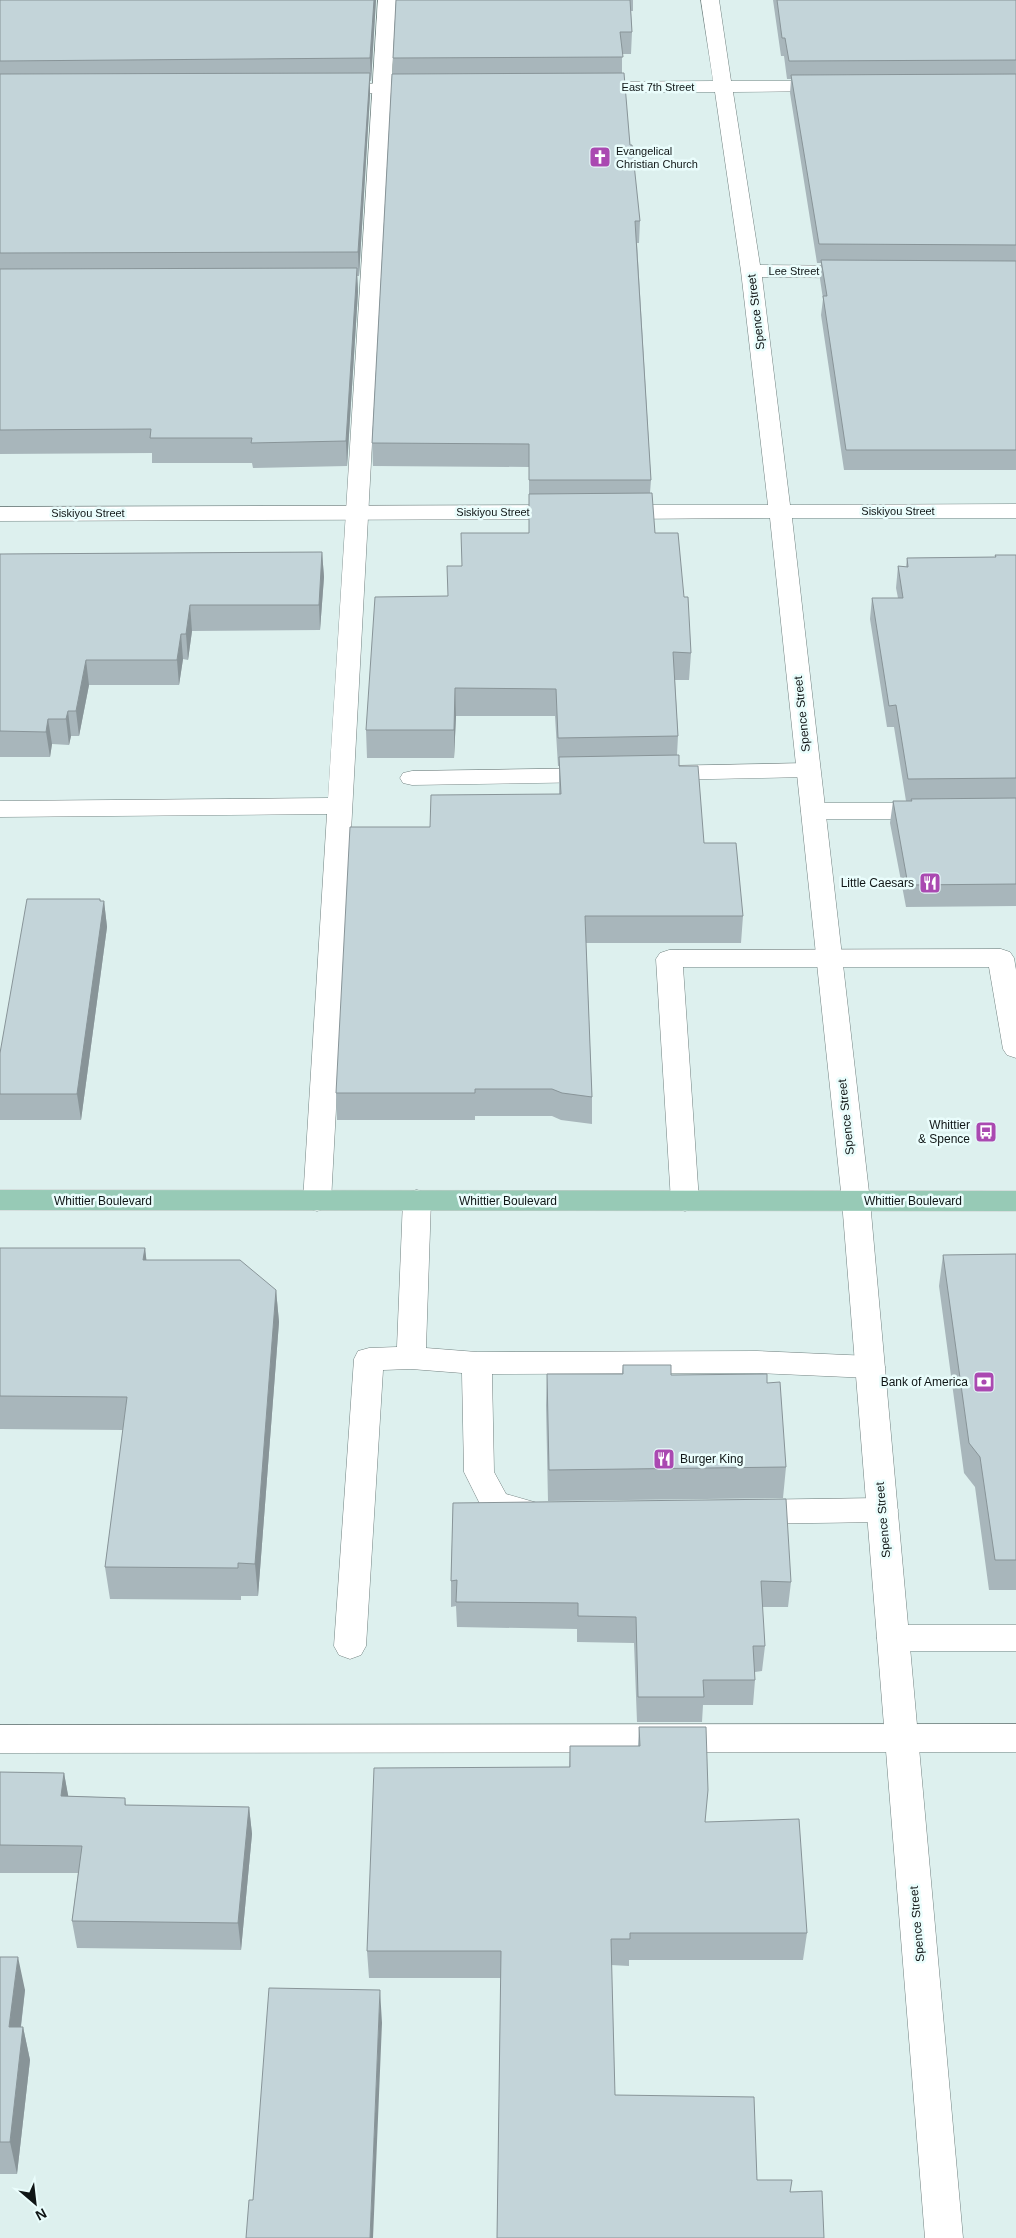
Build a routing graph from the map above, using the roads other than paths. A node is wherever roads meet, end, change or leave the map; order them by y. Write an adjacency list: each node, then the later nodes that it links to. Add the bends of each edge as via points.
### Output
1 (387, 0): 6 (street)
2 (710, 0): 3 (street, Spence Street)
3 (722, 86): 4 (street, East 7th Street); 5 (street, East 7th Street); 9 (street, Spence Street)
4 (840, 86)
5 (573, 87)
6 (383, 88): 7 (street); 8 (street); 13 (street, via 361,284)
7 (443, 88)
8 (314, 89)
9 (751, 271): 10 (street, Lee Street); 12 (street, Spence Street)
10 (879, 272)
11 (1016, 511): 12 (street, Siskiyou Street)
12 (780, 512): 13 (street, Siskiyou Street); 15 (street, Spence Street)
13 (356, 513): 14 (street, Siskiyou Street); 17 (street)
14 (0, 514)
15 (808, 770): 16 (street); 20 (street, Spence Street)
16 (412, 778)
17 (340, 806): 18 (street); 25 (street)
18 (0, 809)
19 (948, 810): 20 (street)
20 (813, 811): 21 (street, Spence Street)
21 (829, 958): 22 (street, via 1001,958); 26 (street, via 669,959); 27 (street, Spence Street)
22 (1016, 1050)
23 (0, 1200): 25 (main road, Whittier Boulevard)
24 (417, 1200): 25 (main road, Whittier Boulevard); 26 (main road, Whittier Boulevard); 29 (street)
25 (317, 1201)
26 (685, 1201): 27 (main road, Whittier Boulevard)
27 (856, 1201): 28 (main road, Whittier Boulevard); 31 (street, Spence Street)
28 (1016, 1201)
29 (411, 1358): 30 (street); 37 (street, via 369,1359)
30 (477, 1363): 31 (street, via 757,1362); 34 (street, via 479,1472 495,1503 538,1515)
31 (870, 1367): 32 (street, Spence Street)
32 (882, 1510): 33 (street); 35 (street, Spence Street)
33 (725, 1512)
34 (557, 1514)
35 (893, 1638): 36 (street); 38 (street, Spence Street)
36 (1016, 1638)
37 (350, 1646)
38 (901, 1737): 39 (street); 40 (street); 41 (street, Spence Street)
39 (1016, 1738)
40 (0, 1739)
41 (944, 2238)

